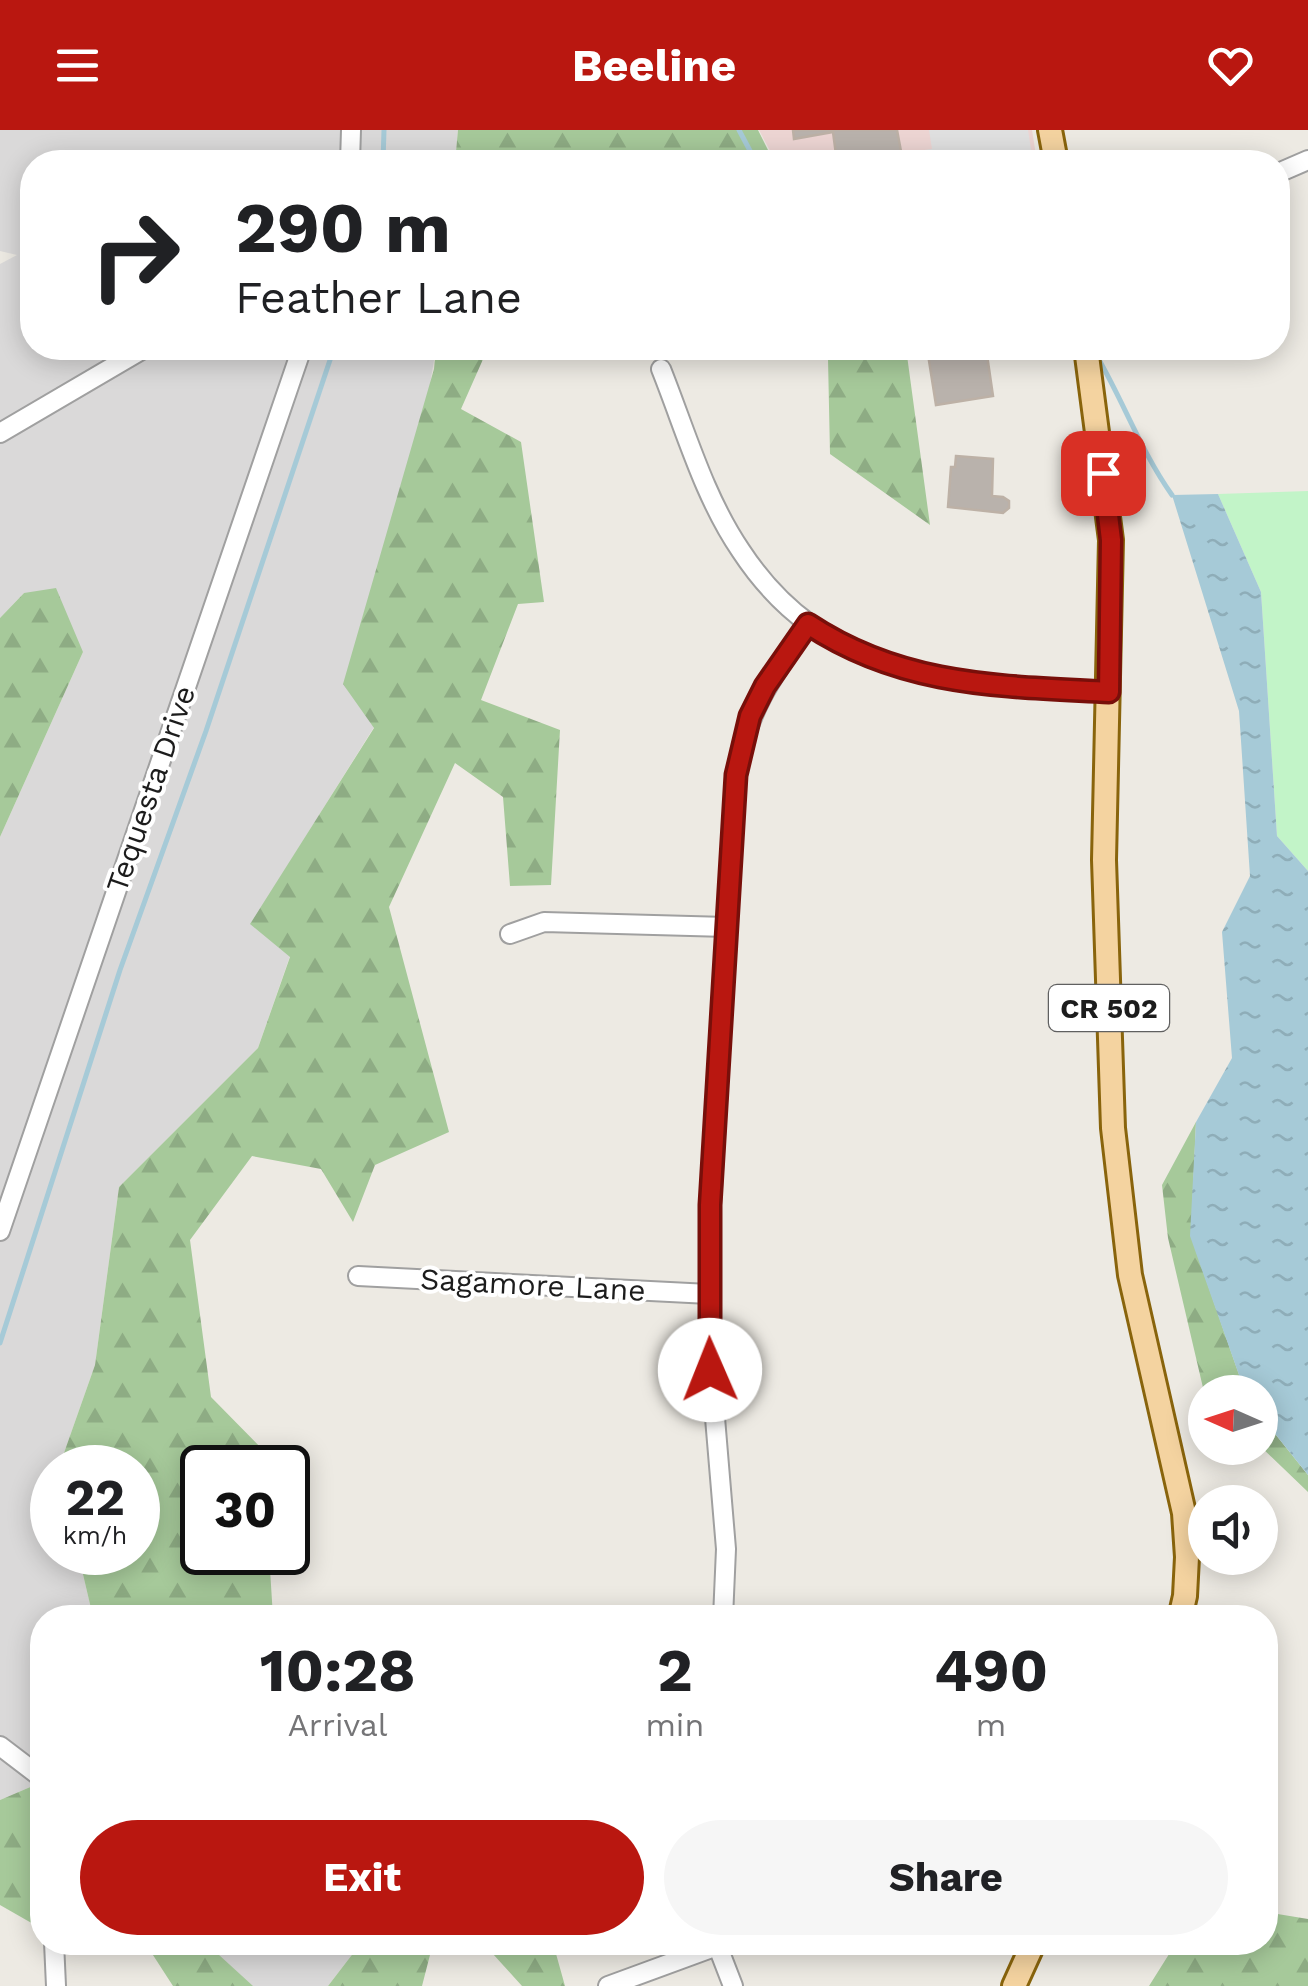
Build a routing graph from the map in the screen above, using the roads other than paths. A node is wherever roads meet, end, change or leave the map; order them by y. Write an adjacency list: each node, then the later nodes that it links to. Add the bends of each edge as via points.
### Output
1 (125, 360): 5 (street)
2 (298, 360): 10 (street, Tequesta Drive)
3 (1088, 360): 7 (main road, CR 502, via 1111,540)
4 (662, 369): 6 (street, via 739,549)
5 (0, 433)
6 (808, 624): 7 (street, via 849,648 932,678); 8 (street, via 765,686 741,743)
7 (1109, 692): 14 (main road, CR 502, via 1104,860 1112,1128 1130,1275 1184,1513)
8 (727, 927): 9 (street, via 544,922); 12 (street)
9 (510, 934)
10 (0, 1231)
11 (358, 1276): 12 (street, Sagamore Lane)
12 (709, 1294): 13 (street)
13 (724, 1605)
14 (1183, 1605)
15 (0, 1746): 16 (street)
16 (30, 1770)
17 (55, 1955): 21 (street)
18 (688, 1955): 22 (street)
19 (720, 1955): 23 (street)
20 (1028, 1955): 24 (main road)
21 (56, 1986)
22 (608, 1986)
23 (733, 1986)
24 (1014, 1986)

